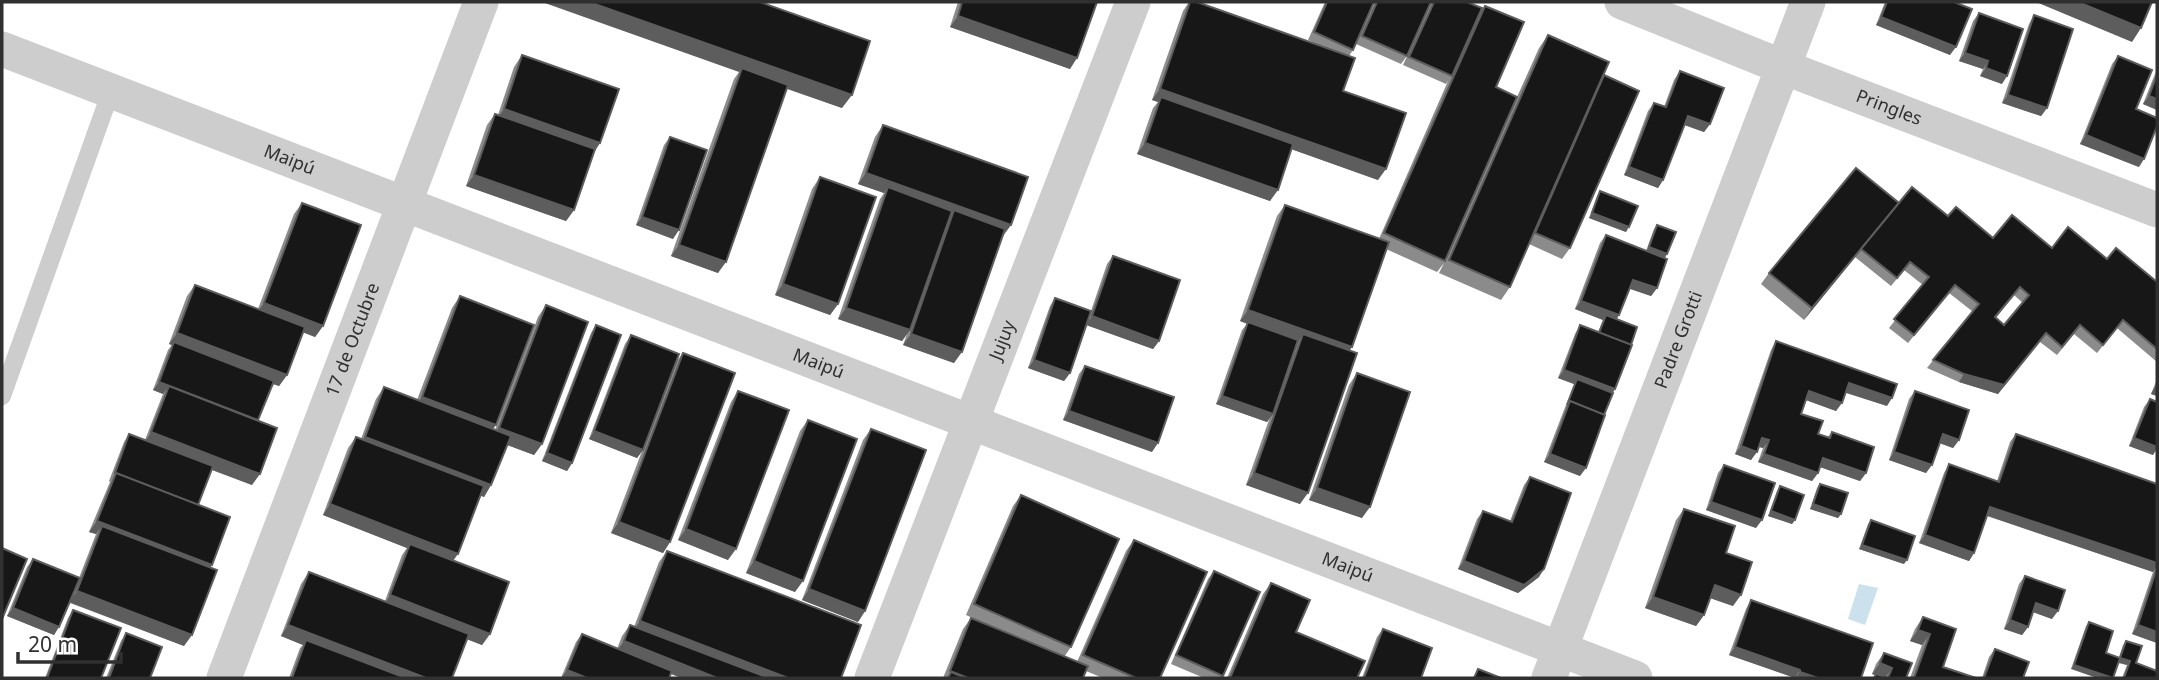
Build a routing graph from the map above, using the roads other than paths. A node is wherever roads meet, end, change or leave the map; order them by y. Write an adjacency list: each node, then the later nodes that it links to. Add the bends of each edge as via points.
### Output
1 (481, 2): 8 (street, 17 de Octubre)
2 (1133, 2): 11 (street, Jujuy)
3 (1622, 2): 6 (street, Pringles)
4 (1808, 2): 6 (street, Padre Grotti)
5 (2, 50): 7 (street, Maipú)
6 (1783, 67): 9 (street, Pringles); 12 (street, Padre Grotti)
7 (111, 91): 8 (street, Maipú); 10 (lane)
8 (403, 204): 11 (street, Maipú); 13 (street, 17 de Octubre)
9 (2157, 210)
10 (2, 396)
11 (971, 423): 12 (street, Maipú); 14 (street, Jujuy)
12 (1555, 664): 15 (street, Maipú)
13 (224, 678)
14 (872, 678)
15 (1635, 678)

